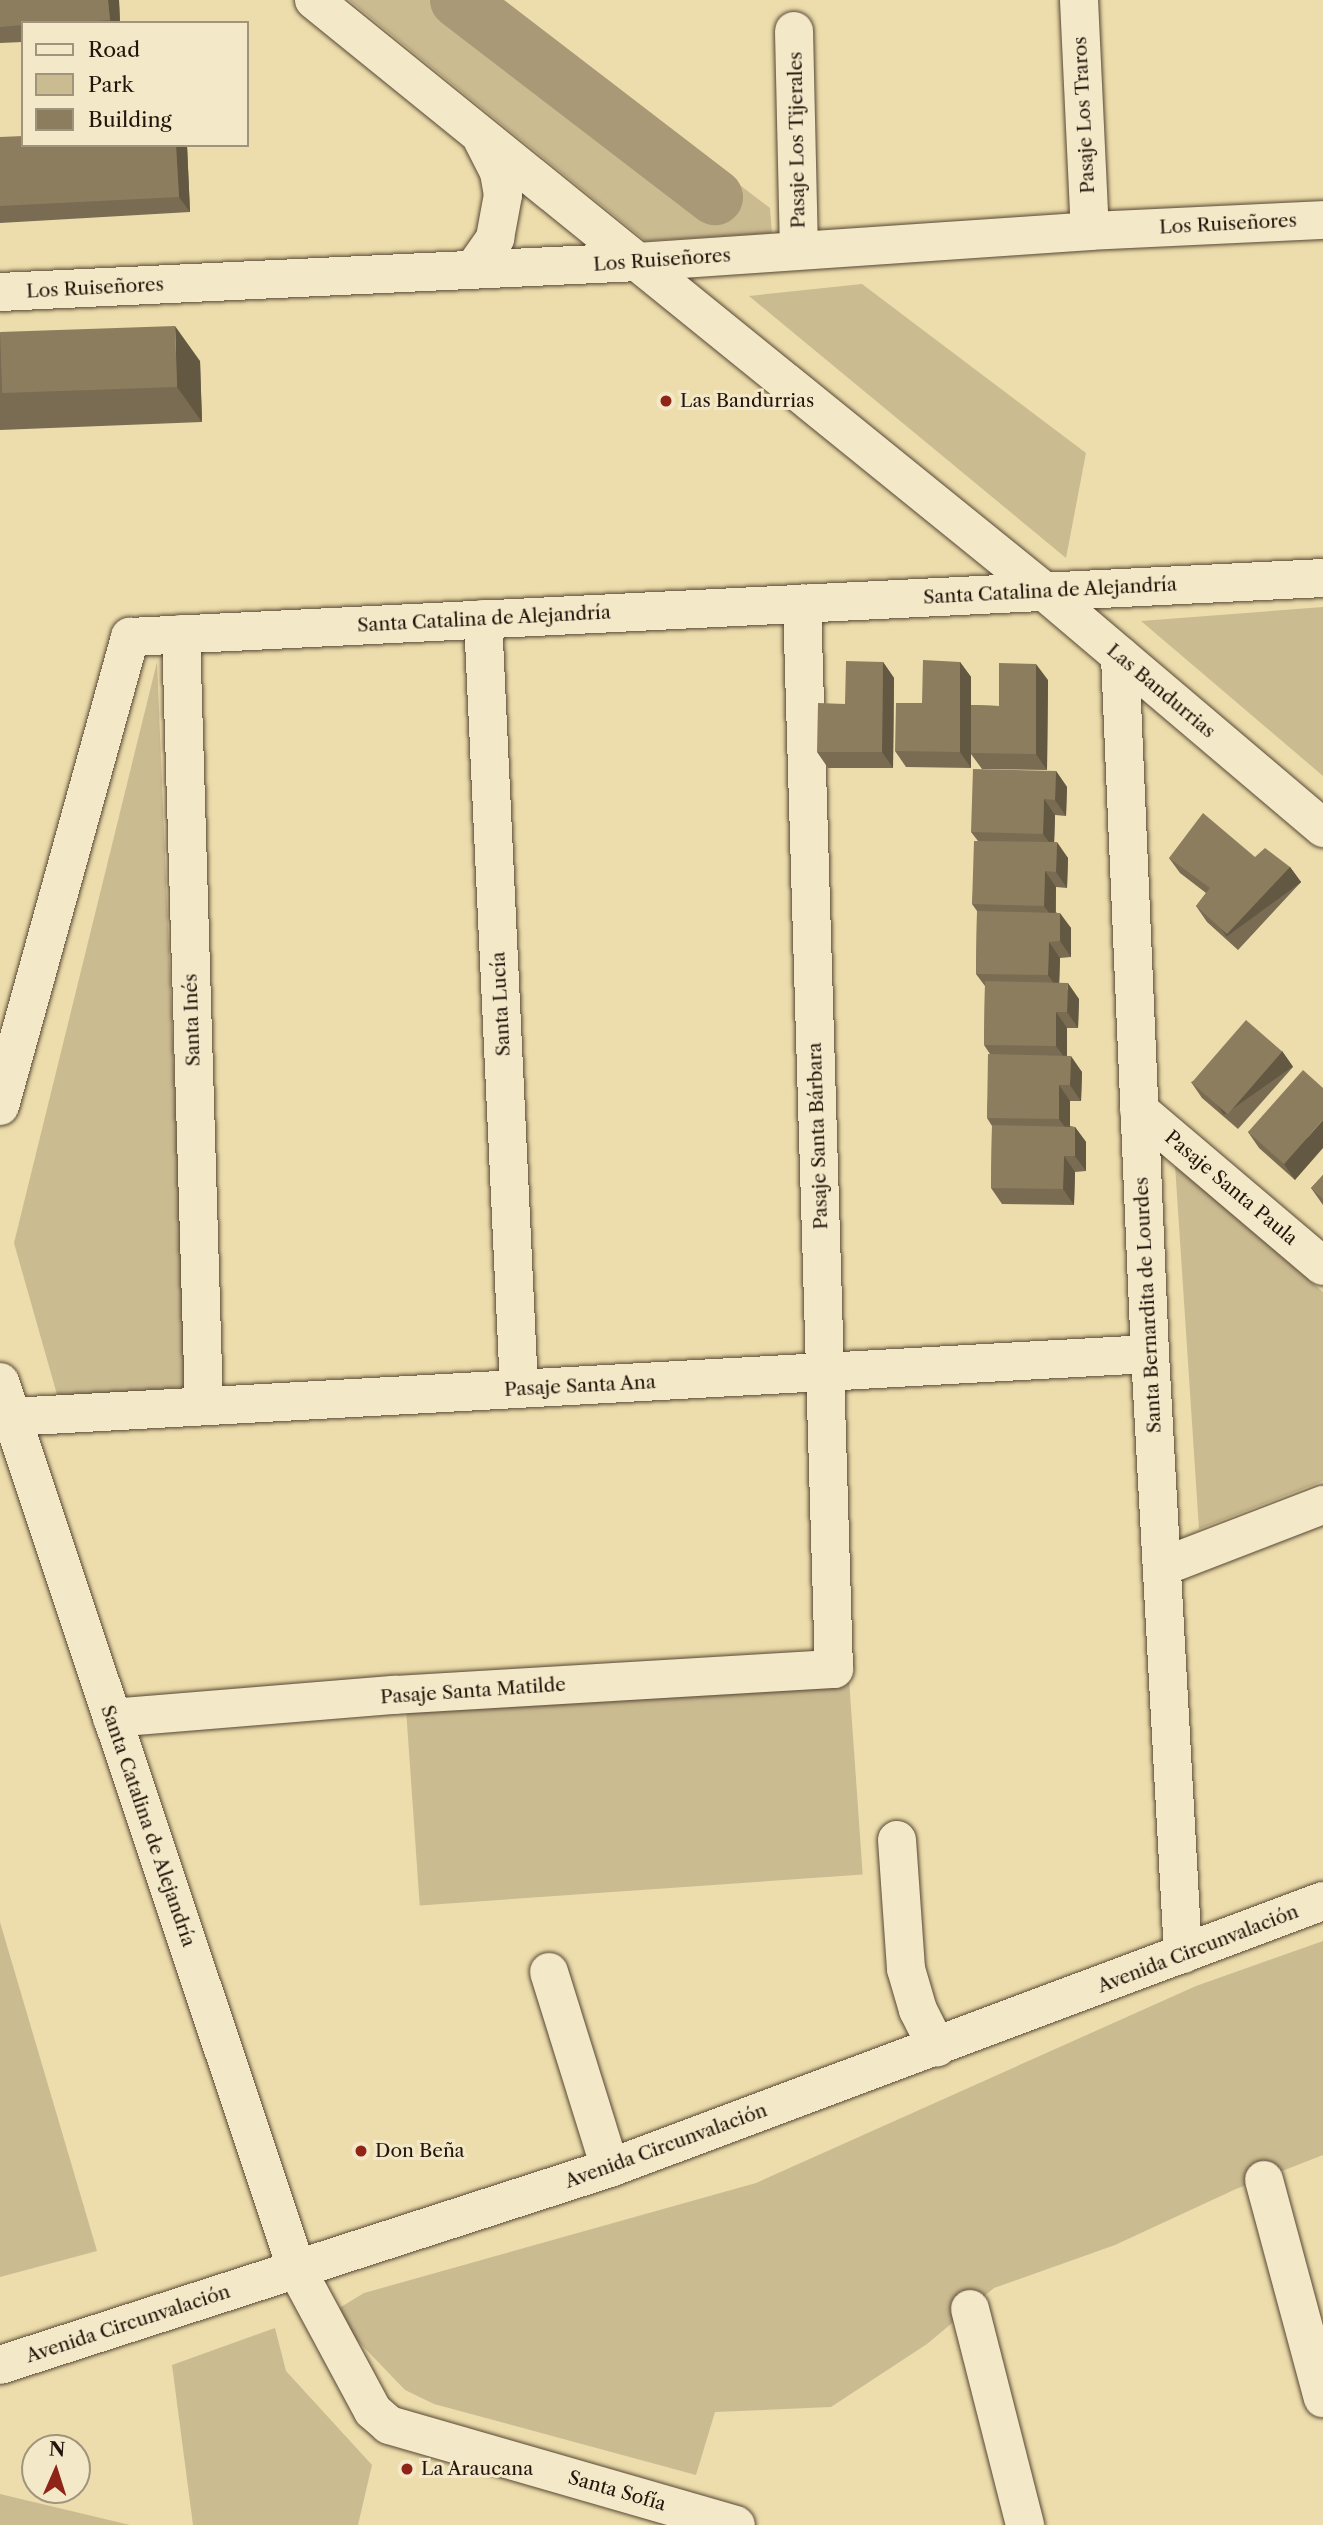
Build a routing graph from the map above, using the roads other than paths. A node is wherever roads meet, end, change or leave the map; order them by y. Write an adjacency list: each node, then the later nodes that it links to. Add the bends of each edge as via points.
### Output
1 (314, 0): 4 (street, Las Bandurrias)
2 (1079, 0): 6 (street, Pasaje Los Traros)
3 (794, 31): 7 (street, Pasaje Los Tijerales)
4 (476, 132): 8 (street, Las Bandurrias); 9 (street, Las Bandurrias, via 491,151 503,195 495,238)
5 (1323, 220): 6 (street, Los Ruiseñores)
6 (1090, 231): 7 (street, Los Ruiseñores)
7 (799, 250): 8 (street, Los Ruiseñores)
8 (638, 262): 9 (street, Los Ruiseñores); 12 (street, Las Bandurrias)
9 (473, 270): 10 (street, Los Ruiseñores)
10 (0, 292)
11 (1323, 578): 12 (street, Santa Catalina de Alejandría)
12 (1045, 592): 13 (street, Santa Catalina de Alejandría); 16 (street, Las Bandurrias)
13 (802, 603): 14 (street, Santa Catalina de Alejandría); 22 (street, Pasaje Santa Bárbara)
14 (483, 619): 15 (street, Santa Catalina de Alejandría); 23 (street, Santa Lucía)
15 (181, 634): 18 (street, Santa Catalina de Alejandría, via 130,637); 25 (street, Santa Inés)
16 (1120, 656): 17 (street, Las Bandurrias); 19 (street, Santa Bernardita de Lourdes)
17 (1323, 828)
18 (0, 1105)
19 (1139, 1110): 20 (street, Pasaje Santa Paula); 21 (street, Santa Bernardita de Lourdes)
20 (1323, 1266)
21 (1150, 1354): 22 (street, Pasaje Santa Ana); 27 (street, Santa Bernardita de Lourdes)
22 (824, 1372): 23 (street, Pasaje Santa Ana); 28 (street, Pasaje Santa Bárbara)
23 (519, 1389): 25 (street, Pasaje Santa Ana)
24 (5, 1399): 25 (street, Pasaje Santa Ana); 29 (street, Santa Catalina de Alejandría)
25 (204, 1406)
26 (1323, 1505): 27 (street)
27 (1163, 1567): 32 (street, Santa Bernardita de Lourdes)
28 (834, 1669): 29 (street, Pasaje Santa Matilde, via 394,1695)
29 (111, 1718): 37 (street, Santa Catalina de Alejandría)
30 (897, 1840): 34 (street, via 906,1969 918,2010)
31 (1323, 1901): 32 (street, Avenida Circunvalación)
32 (1183, 1954): 34 (street, Avenida Circunvalación)
33 (549, 1972): 35 (street)
34 (937, 2048): 35 (street, Avenida Circunvalación)
35 (610, 2168): 37 (street, Avenida Circunvalación)
36 (1264, 2179): 40 (street)
37 (297, 2270): 39 (street, Avenida Circunvalación); 41 (street, Santa Sofía, via 373,2411 389,2425)
38 (970, 2309): 42 (street)
39 (0, 2365)
40 (1323, 2398)
41 (736, 2525)
42 (1026, 2525)

